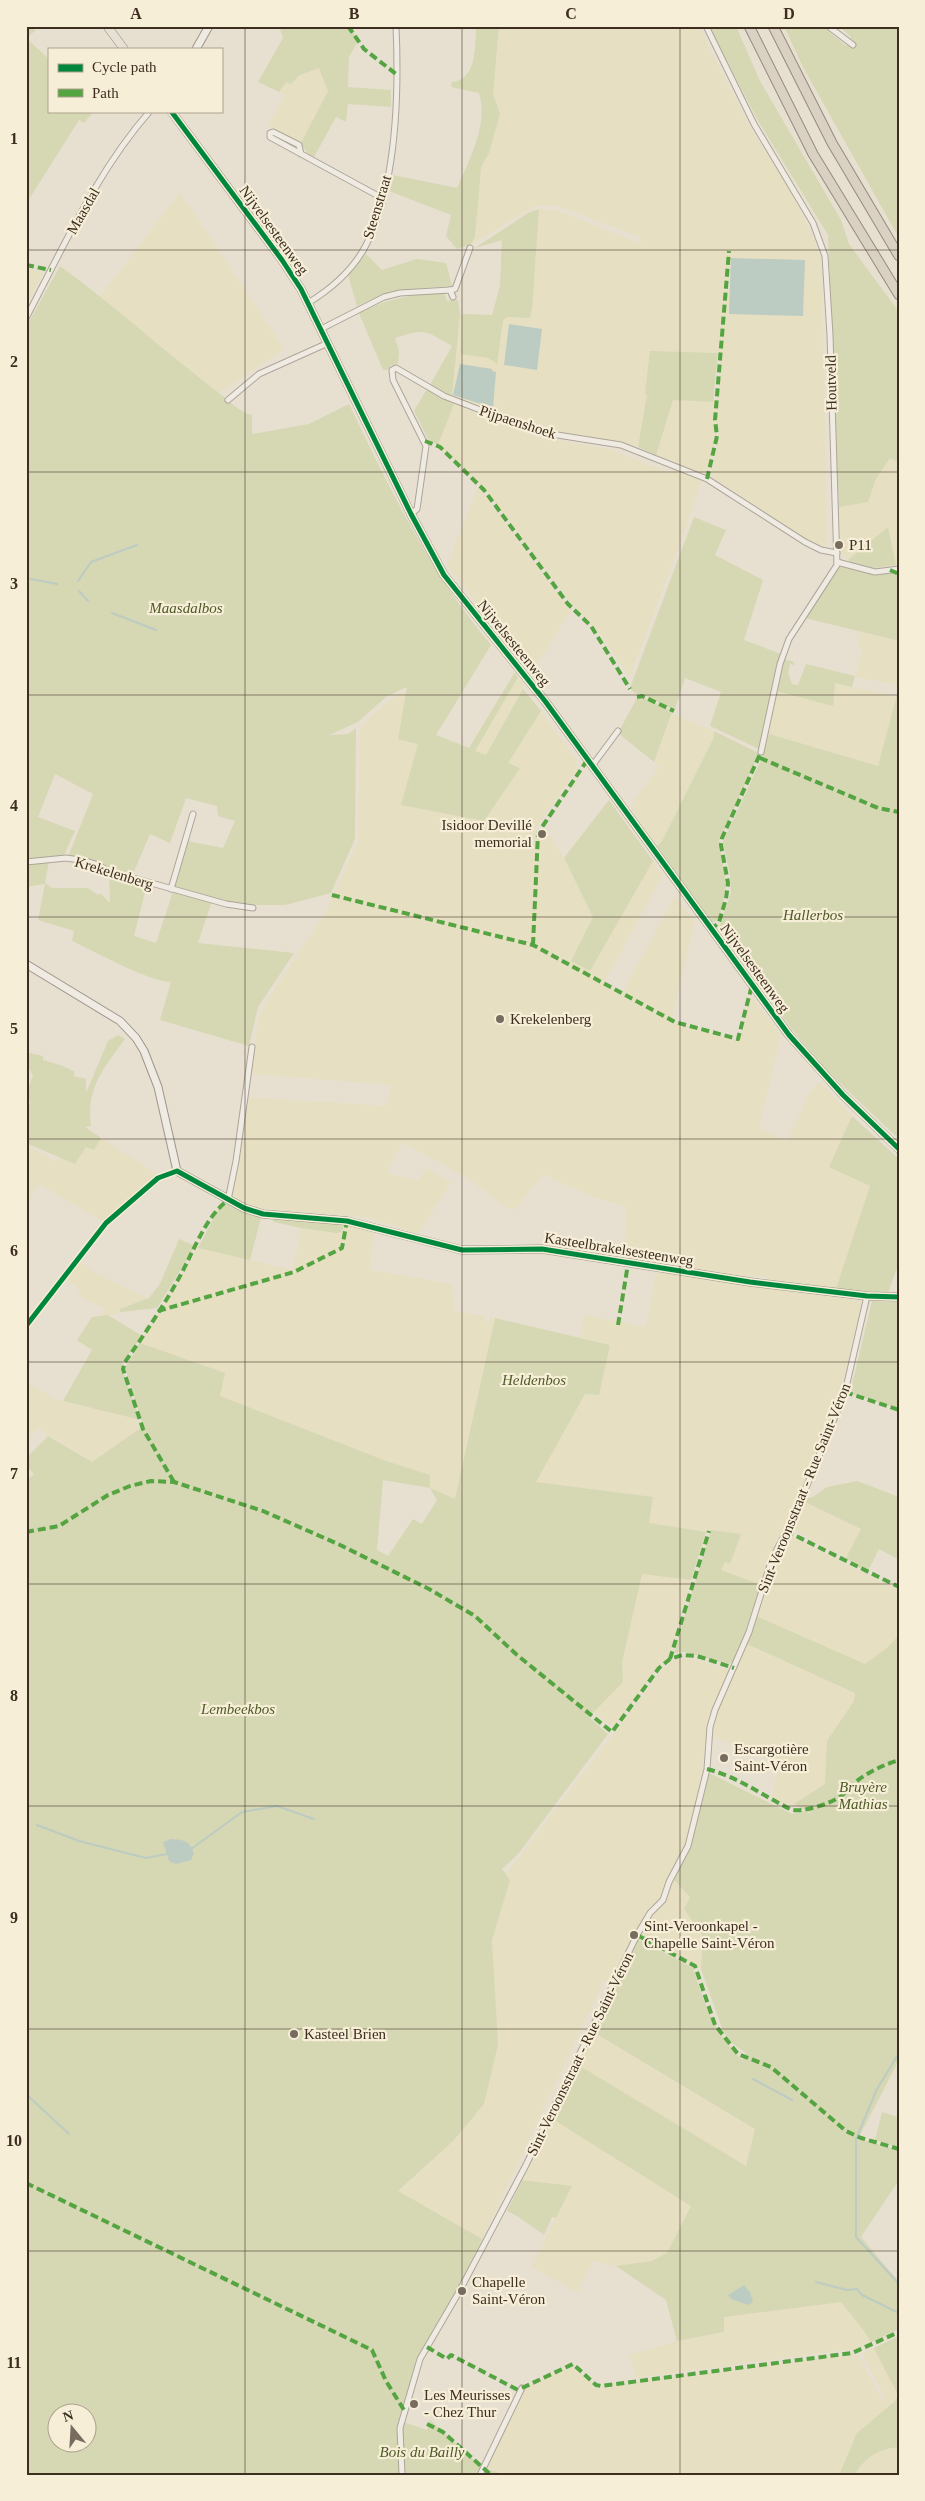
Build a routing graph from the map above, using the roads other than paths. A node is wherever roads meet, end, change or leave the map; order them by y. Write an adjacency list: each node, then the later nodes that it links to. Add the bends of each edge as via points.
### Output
1 (107, 26): 9 (main road)
2 (209, 26): 10 (street)
3 (396, 26): 14 (street, Steenstraat, via 393,138 388,182)
4 (706, 26): 26 (street, Houtveld, via 754,124 813,223 825,256)
5 (749, 26): 18 (highway, via 813,154)
6 (773, 26): 16 (highway, via 832,143)
7 (828, 26): 8 (street)
8 (853, 45)
9 (123, 48)
10 (197, 48)
11 (149, 112): 21 (street, Maasdal, via 107,171)
12 (172, 112): 20 (main road, Nijvelsesteenweg, via 282,260)
13 (301, 154): 13 (street, via 270,137 270,133 300,145); 14 (street)
14 (382, 198): 20 (street, Steenstraat, via 365,247 355,263 340,281)
15 (470, 248): 17 (street, via 455,289)
16 (899, 256)
17 (450, 290): 19 (street); 22 (street, via 384,297)
18 (899, 295)
19 (453, 298)
20 (308, 303): 22 (main road, Nijvelsesteenweg)
21 (26, 318)
22 (321, 329): 23 (main road, Nijvelsesteenweg)
23 (328, 343): 24 (street, via 259,374); 25 (main road, Nijvelsesteenweg)
24 (228, 400)
25 (410, 514): 26 (street, Pijpaenshoek, via 417,509 426,446 393,380 392,370 396,368 444,396 508,421 551,434 621,445 707,479 805,542); 31 (main road, Nijvelsesteenweg, via 444,575)
26 (837, 553): 27 (street, Houtveld)
27 (837, 562): 28 (street, via 875,572); 30 (street, Houtveld, via 832,575 789,639 780,664)
28 (899, 569)
29 (618, 731): 31 (street)
30 (761, 752)
31 (592, 766): 38 (main road, Nijvelsesteenweg, via 790,1035 843,1095)
32 (193, 814): 34 (street, Krekelenberg)
33 (26, 862): 34 (street, Krekelenberg, via 66,858 86,861 119,877)
34 (171, 889): 35 (street, Krekelenberg)
35 (253, 908)
36 (26, 964): 39 (street, via 120,1022 136,1038 158,1087)
37 (252, 1048): 40 (street)
38 (899, 1149)
39 (177, 1171): 40 (street, Kasteelbrakelsesteenweg); 43 (street, via 158,1178 106,1223)
40 (228, 1200): 41 (street, Kasteelbrakelsesteenweg, via 263,1214 347,1221 462,1250 542,1249 750,1282)
41 (867, 1296): 42 (street, Kasteelbrakelsesteenweg); 45 (street, Sint-Veroonsstraat - Rue Saint-Véron, via 845,1392 794,1517 774,1555 749,1632 715,1710 710,1727 707,1769 688,1846 663,1900 637,1934 526,2165 420,2358 399,2434)
42 (899, 1297)
43 (26, 1326)
44 (522, 2388): 46 (street)
45 (402, 2475)
46 (480, 2475)

